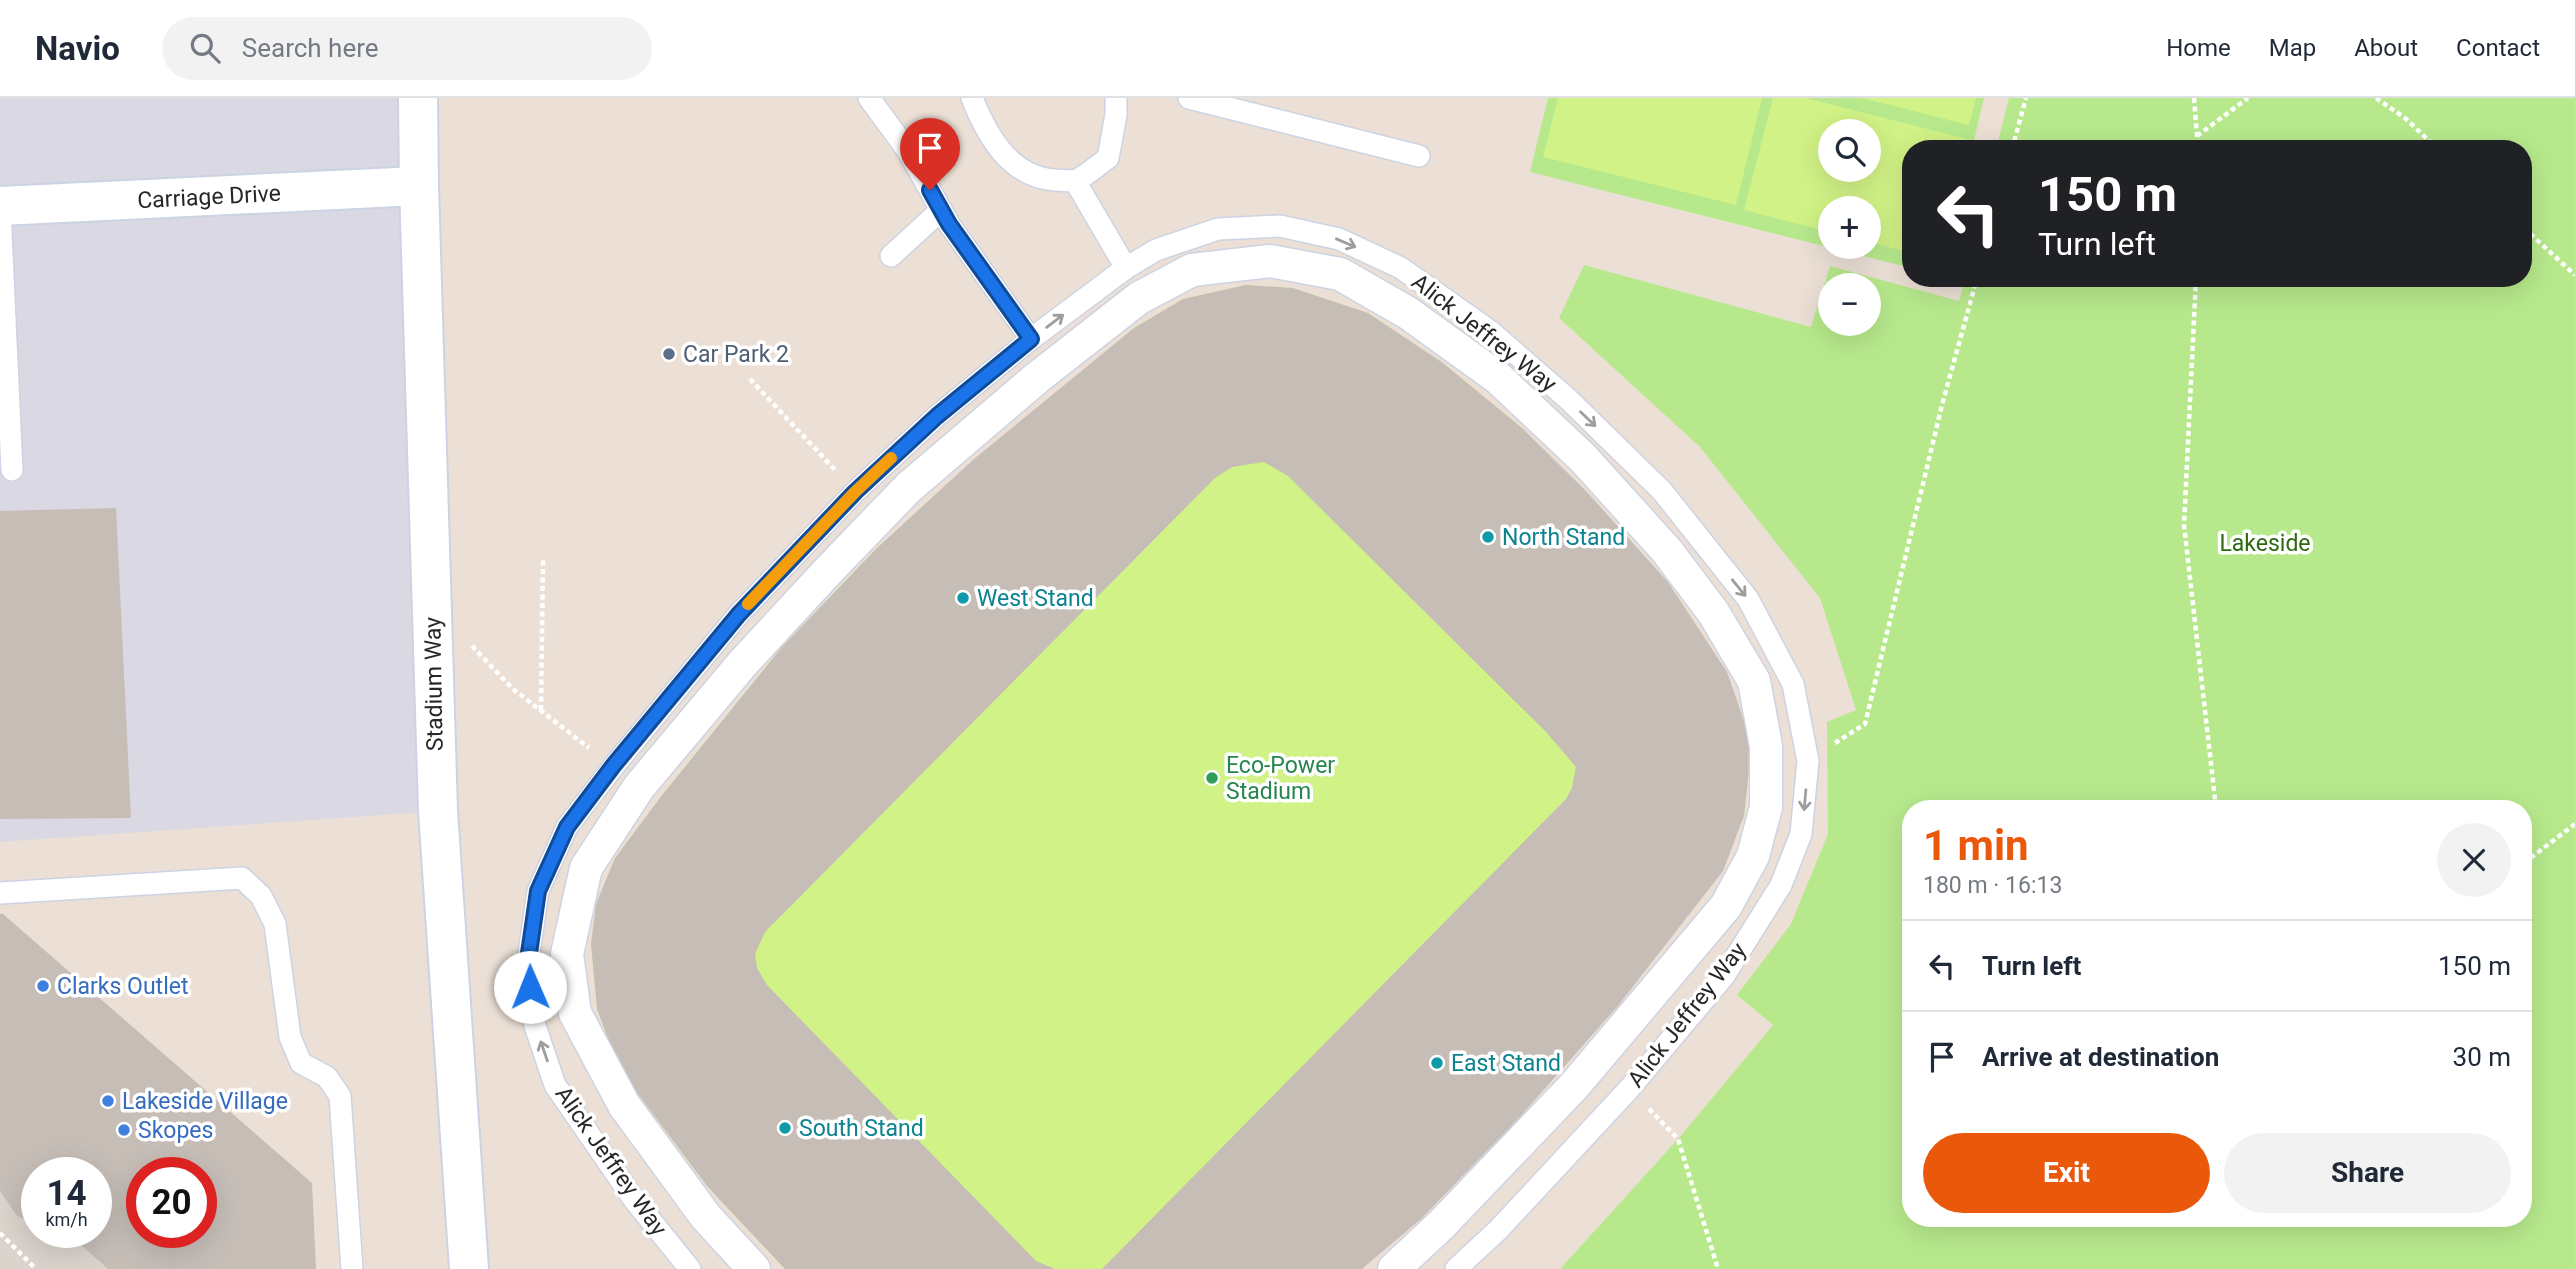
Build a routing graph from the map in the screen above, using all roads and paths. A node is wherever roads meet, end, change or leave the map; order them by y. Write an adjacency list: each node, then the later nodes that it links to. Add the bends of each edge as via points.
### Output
1 (418, 98): 16 (street, Stadium Way)
2 (869, 98): 18 (lane, via 908,151)
3 (972, 98): 15 (lane, via 984,128 1023,172)
4 (1116, 98): 15 (lane, via 1108,158)
5 (1189, 98): 14 (lane)
6 (2026, 98): 11 (path)
7 (2194, 98): 10 (path)
8 (2248, 98): 10 (path)
9 (2376, 98): 13 (path)
10 (2197, 136): 12 (path)
11 (2014, 140)
12 (2197, 140)
13 (2428, 140)
14 (1419, 156)
15 (1075, 181): 21 (lane)
16 (419, 186): 17 (street, Carriage Drive); 31 (street, Stadium Way)
17 (0, 208): 25 (lane)
18 (941, 210): 20 (lane); 26 (lane)
19 (2532, 235): 22 (path)
20 (891, 256)
21 (1126, 268): 26 (lane, Alick Jeffrey Way, one-way to 21); 33 (lane, Alick Jeffrey Way, one-way to 33, via 1156,250 1217,229 1280,226 1339,239 1401,268 1490,331 1662,491 1748,599 1793,684)
22 (2575, 275)
23 (1975, 287): 33 (path, via 1865,724)
24 (2196, 287): 35 (path, via 2184,525)
25 (2, 320): 28 (lane)
26 (1031, 339): 29 (lane, Alick Jeffrey Way, via 937,416)
27 (750, 379): 29 (path)
28 (12, 470)
29 (855, 492): 34 (lane, Alick Jeffrey Way, via 739,614)
30 (543, 560): 32 (path)
31 (432, 605): 32 (path, via 513,689); 43 (street, Stadium Way, via 438,811)
32 (541, 711): 34 (path)
33 (1808, 761): 39 (lane, Alick Jeffrey Way, one-way to 39, via 1801,834 1781,885 1724,976)
34 (613, 766): 44 (lane, Alick Jeffrey Way, one-way to 34, via 635,1201 555,1085 535,1026 527,967 538,891 567,827)
35 (2215, 800)
36 (2575, 824): 37 (path)
37 (2532, 857)
38 (0, 893): 42 (lane, via 242,878 261,896 275,924 290,1037 302,1063 327,1077 340,1096)
39 (1629, 1089): 47 (lane, Alick Jeffrey Way); 48 (path, via 1678,1139)
40 (0, 1233): 41 (path)
41 (36, 1269)
42 (352, 1269)
43 (469, 1269)
44 (690, 1269)
45 (754, 1269): 46 (street, via 706,1217 624,1105 575,1013 567,954 586,868 639,787 743,663 908,488 1139,298 1192,270 1270,261 1340,274 1408,313 1497,378 1583,458 1667,551 1713,611 1754,681 1766,746 1766,807 1753,856 1726,906 1574,1086)
46 (1394, 1269)
47 (1456, 1269)
48 (1718, 1269)

